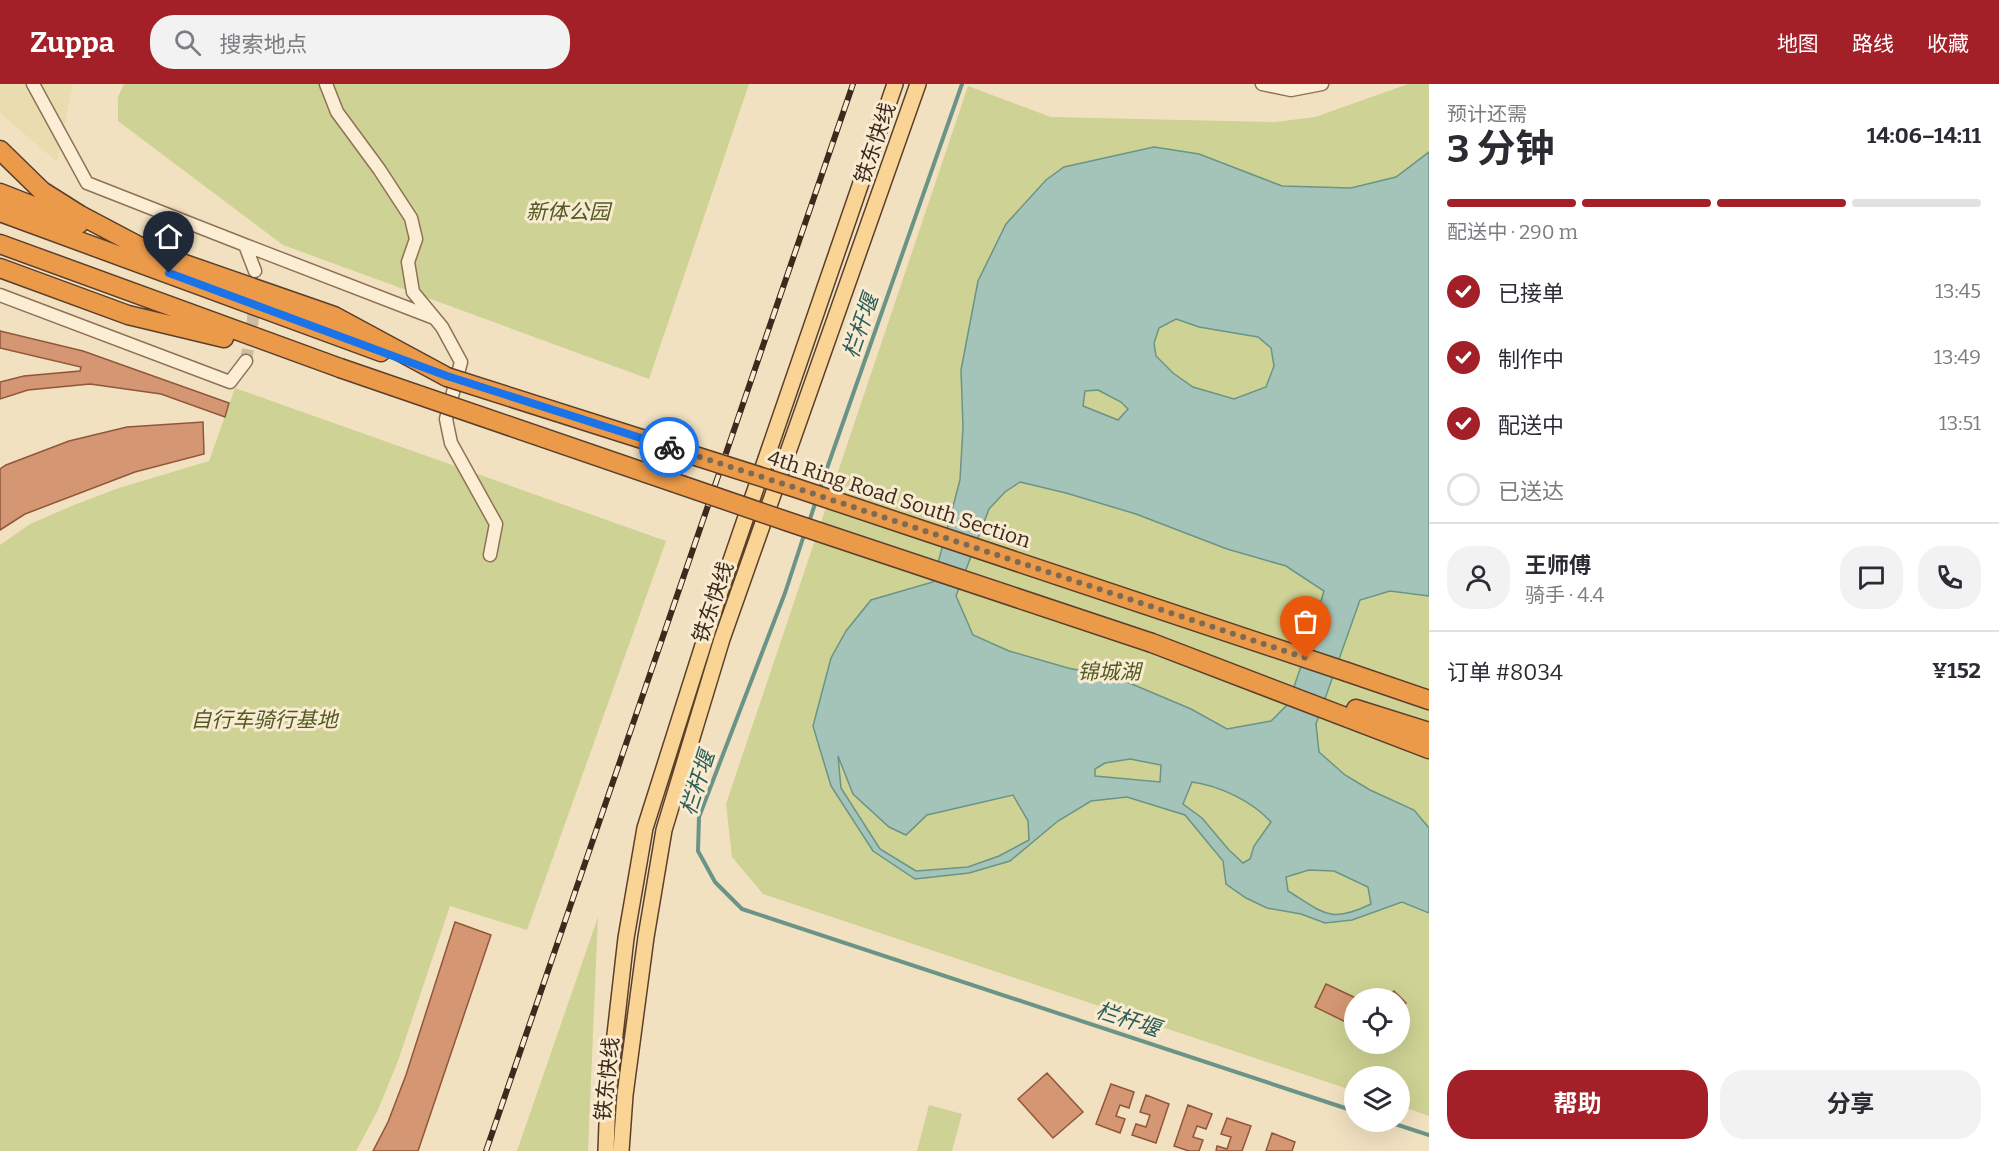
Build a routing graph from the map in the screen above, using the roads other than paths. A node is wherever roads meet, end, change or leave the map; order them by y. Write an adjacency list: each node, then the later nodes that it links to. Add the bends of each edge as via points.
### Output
1 (33, 84): 11 (street, via 87,183)
2 (326, 84): 16 (street, via 337,112 411,218 416,239 408,262 413,292)
3 (895, 84): 27 (main road, 铁东快线, via 717,601 645,828 626,938 608,1096)
4 (918, 84): 28 (main road, 铁东快线, via 722,639 664,830 646,937)
5 (1262, 84): 6 (street, via 1291,90)
6 (1322, 84)
7 (0, 150): 12 (highway, via 42,191)
8 (0, 193): 12 (highway)
9 (0, 212): 19 (highway, 4th Ring Road South Section)
10 (0, 244): 17 (highway)
11 (244, 245): 14 (street); 16 (street)
12 (150, 252): 19 (highway, via 334,316)
13 (0, 268): 17 (highway, via 128,315)
14 (255, 271)
15 (0, 295): 18 (street, via 230,382)
16 (435, 318): 20 (street, via 460,362 446,419 451,443 496,524)
17 (310, 359): 21 (highway, bridge)
18 (246, 361)
19 (447, 376): 22 (highway, 4th Ring Road South Section, bridge)
20 (490, 555)
21 (1152, 643): 25 (highway); 26 (highway)
22 (1347, 672): 23 (highway); 24 (highway, 4th Ring Road South Section)
23 (1429, 691)
24 (1429, 700)
25 (1429, 732)
26 (1429, 748)
27 (606, 1151)
28 (621, 1151)

